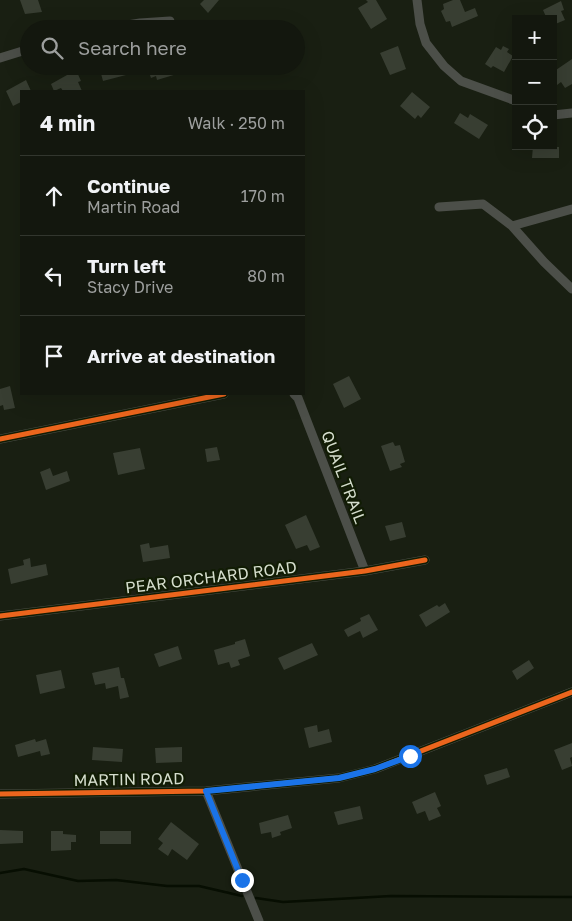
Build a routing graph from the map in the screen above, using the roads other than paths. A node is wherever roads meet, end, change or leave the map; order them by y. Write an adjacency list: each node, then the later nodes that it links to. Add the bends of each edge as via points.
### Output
1 (417, 0): 4 (street, via 426,43 444,66 461,81)
2 (20, 52): 3 (street)
3 (0, 58)
4 (512, 100)
5 (572, 113): 6 (street)
6 (557, 115)
7 (439, 207): 9 (street, via 482,204)
8 (572, 210): 9 (street)
9 (512, 226): 10 (street)
10 (572, 289)
11 (219, 395): 13 (street)
12 (295, 395): 15 (street, QUAIL TRAIL)
13 (0, 439)
14 (425, 560): 15 (street, PEAR ORCHARD ROAD)
15 (365, 571): 16 (street, PEAR ORCHARD ROAD)
16 (0, 616)
17 (572, 692): 18 (street, MARTIN ROAD, via 375,769 339,778)
18 (206, 791): 19 (street, MARTIN ROAD); 20 (street)
19 (0, 794)
20 (259, 921)

